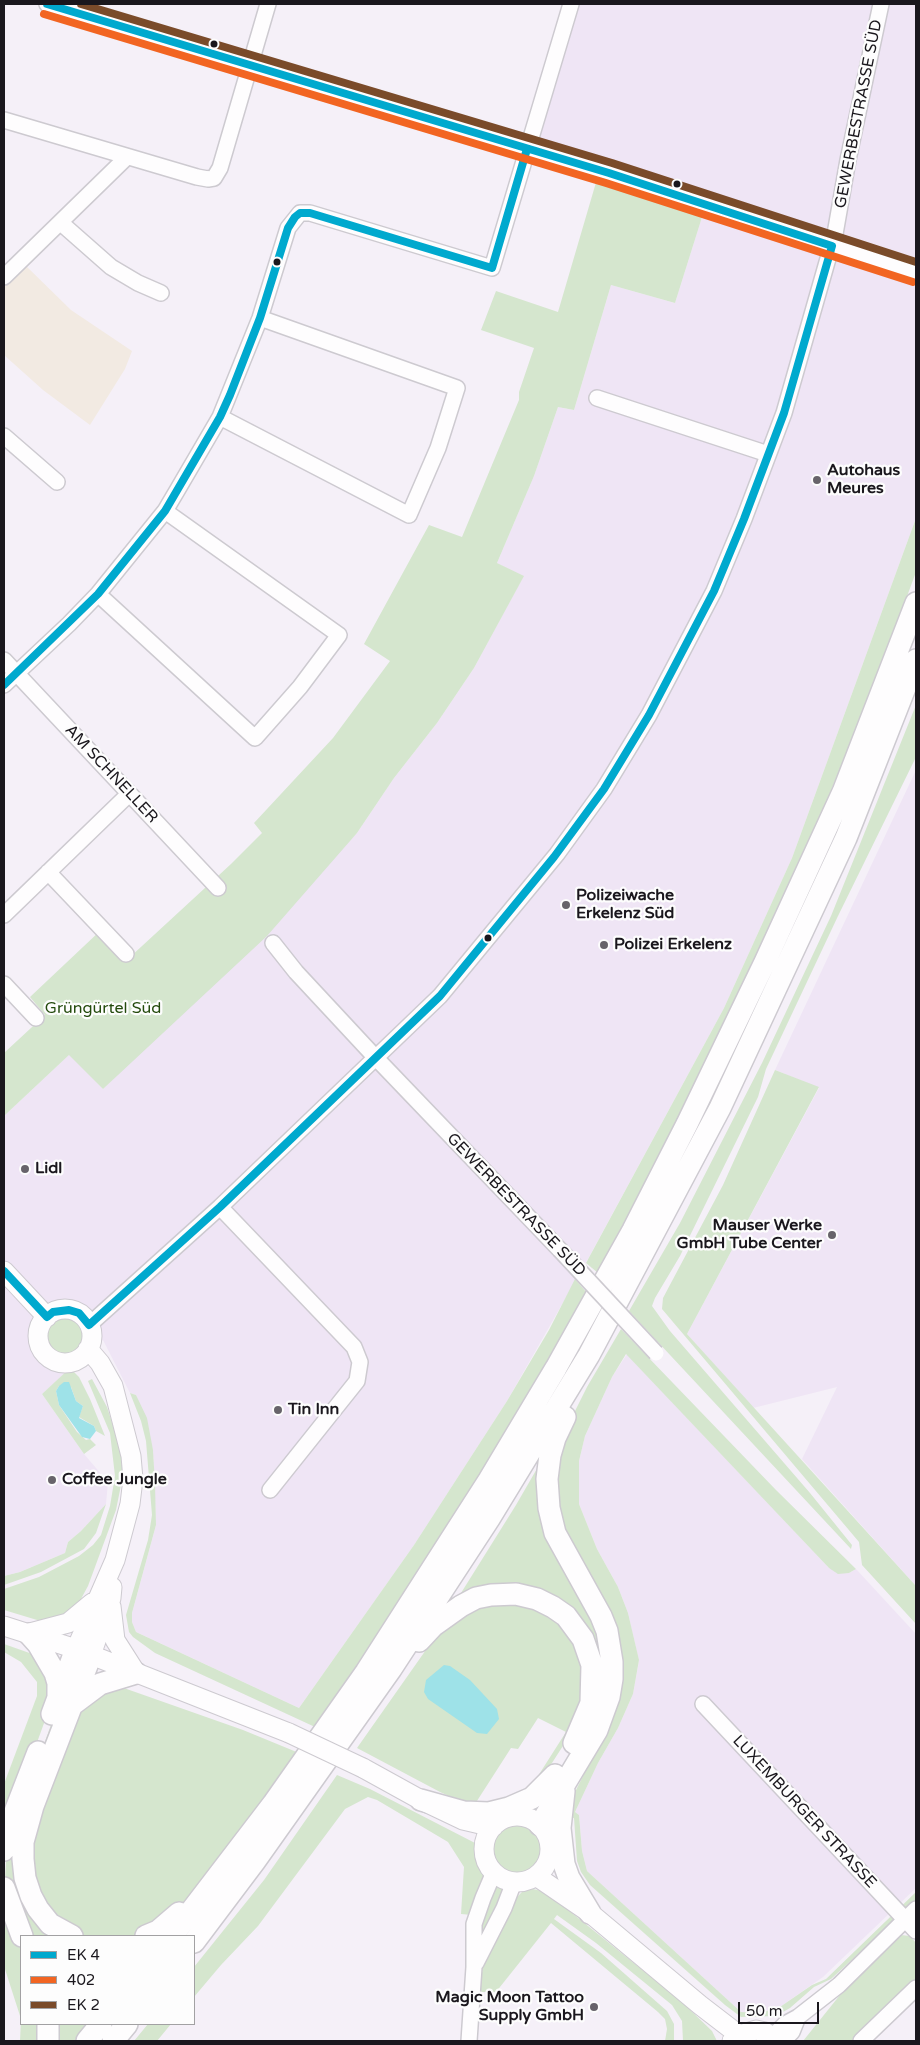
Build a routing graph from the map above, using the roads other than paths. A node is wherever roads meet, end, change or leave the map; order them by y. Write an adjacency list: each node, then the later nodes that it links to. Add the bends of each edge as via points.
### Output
1 (47, 4): 5 (street)
2 (268, 4): 5 (street)
3 (571, 4): 7 (street)
4 (881, 4): 10 (street, GEWERBESTRASSE SÜD)
5 (251, 66): 7 (street); 8 (street, via 220,168 214,178 208,180)
6 (4, 120): 8 (street)
7 (527, 149): 10 (street); 14 (street, via 492,268 300,212 288,228)
8 (127, 158): 9 (street)
9 (62, 223): 12 (street); 13 (street, via 111,267)
10 (832, 246): 11 (street); 18 (street, GEWERBESTRASSE SÜD, via 785,408)
11 (916, 272)
12 (4, 277)
13 (160, 293)
14 (260, 318): 16 (street); 16 (street, via 457,388 438,448 409,515)
15 (597, 398): 18 (street)
16 (220, 417): 20 (street)
17 (4, 436): 19 (street)
18 (768, 454): 35 (street, GEWERBESTRASSE SÜD, via 714,591 649,715 604,789 557,854 440,996)
19 (57, 482)
20 (165, 511): 21 (street); 21 (street, via 339,635 300,687 255,738)
21 (98, 594): 25 (street)
22 (916, 603): 57 (highway, via 828,826 633,1230 556,1368 409,1608)
23 (4, 660): 25 (street, AM SCHNELLER)
24 (916, 660): 42 (highway, via 846,838 720,1108)
25 (16, 673): 26 (street); 27 (street, AM SCHNELLER)
26 (4, 685)
27 (129, 794): 28 (street); 29 (street, AM SCHNELLER)
28 (48, 872): 30 (street); 32 (street)
29 (218, 888)
30 (4, 915)
31 (273, 942): 35 (street, GEWERBESTRASSE SÜD, via 296,972)
32 (126, 954)
33 (4, 984): 34 (street)
34 (36, 1018)
35 (376, 1058): 36 (street, GEWERBESTRASSE SÜD); 40 (street, GEWERBESTRASSE SÜD, bridge)
36 (220, 1206): 39 (street, GEWERBESTRASSE SÜD); 43 (street, via 354,1347 360,1362 357,1381)
37 (4, 1271): 38 (main road)
38 (47, 1316): 39 (main road, via 69,1310 79,1313); 41 (main road, via 39,1332 42,1350 55,1362 68,1363)
39 (89, 1325): 41 (main road, via 92,1337)
40 (656, 1353)
41 (83, 1354): 44 (main road, via 122,1418 132,1456 130,1504)
42 (589, 1355): 48 (highway); 52 (highway, via 579,1391 552,1446 547,1491 555,1533 601,1616 611,1648 612,1680 610,1697 596,1730)
43 (270, 1490)
44 (105, 1597): 46 (main road, via 68,1623); 47 (main road); 49 (main road, via 115,1640)
45 (4, 1626): 46 (main road)
46 (29, 1634): 47 (main road); 50 (highway, via 55,1673)
47 (83, 1652): 49 (main road); 50 (highway)
48 (390, 1669): 52 (highway, via 434,1626 476,1598 516,1594 553,1607 566,1616 583,1639 592,1666 593,1681 585,1719); 69 (highway)
49 (136, 1673): 50 (highway, via 100,1684); 53 (main road, bridge, via 289,1733)
50 (64, 1703): 56 (highway, via 14,1814); 66 (highway, via 27,1824 23,1859 25,1878 38,1909 50,1924)
51 (703, 1704): 63 (street, LUXEMBURGER STRASSE)
52 (560, 1779): 53 (highway, via 532,1798 489,1813 464,1812); 54 (highway); 62 (highway, via 564,1864)
53 (421, 1800): 55 (main road, via 443,1819)
54 (534, 1822): 55 (main road, via 517,1816 508,1818); 59 (main road, via 549,1842 550,1852)
55 (489, 1834): 58 (main road, via 486,1858)
56 (4, 1850)
57 (238, 1850): 67 (highway, via 186,1906 158,1931); 68 (highway)
58 (494, 1872): 60 (main road); 70 (street, via 474,1924)
59 (539, 1873): 60 (main road, via 527,1881); 62 (main road)
60 (514, 1882): 70 (street)
61 (4, 1888): 65 (highway)
62 (590, 1913): 75 (main road, via 700,2005)
63 (911, 1914): 64 (street, LUXEMBURGER STRASSE); 76 (street, via 839,1985 785,2024)
64 (916, 1931)
65 (22, 1935)
66 (70, 1935)
67 (148, 1935)
68 (173, 1935)
69 (195, 1941)
70 (474, 1967): 80 (street)
71 (916, 1988): 81 (street)
72 (48, 2025): 77 (highway)
73 (100, 2025): 78 (highway)
74 (126, 2025): 79 (highway)
75 (733, 2039): 76 (main road, via 756,2030)
76 (778, 2040)
77 (48, 2041)
78 (87, 2041)
79 (113, 2041)
80 (469, 2041)
81 (861, 2041)

